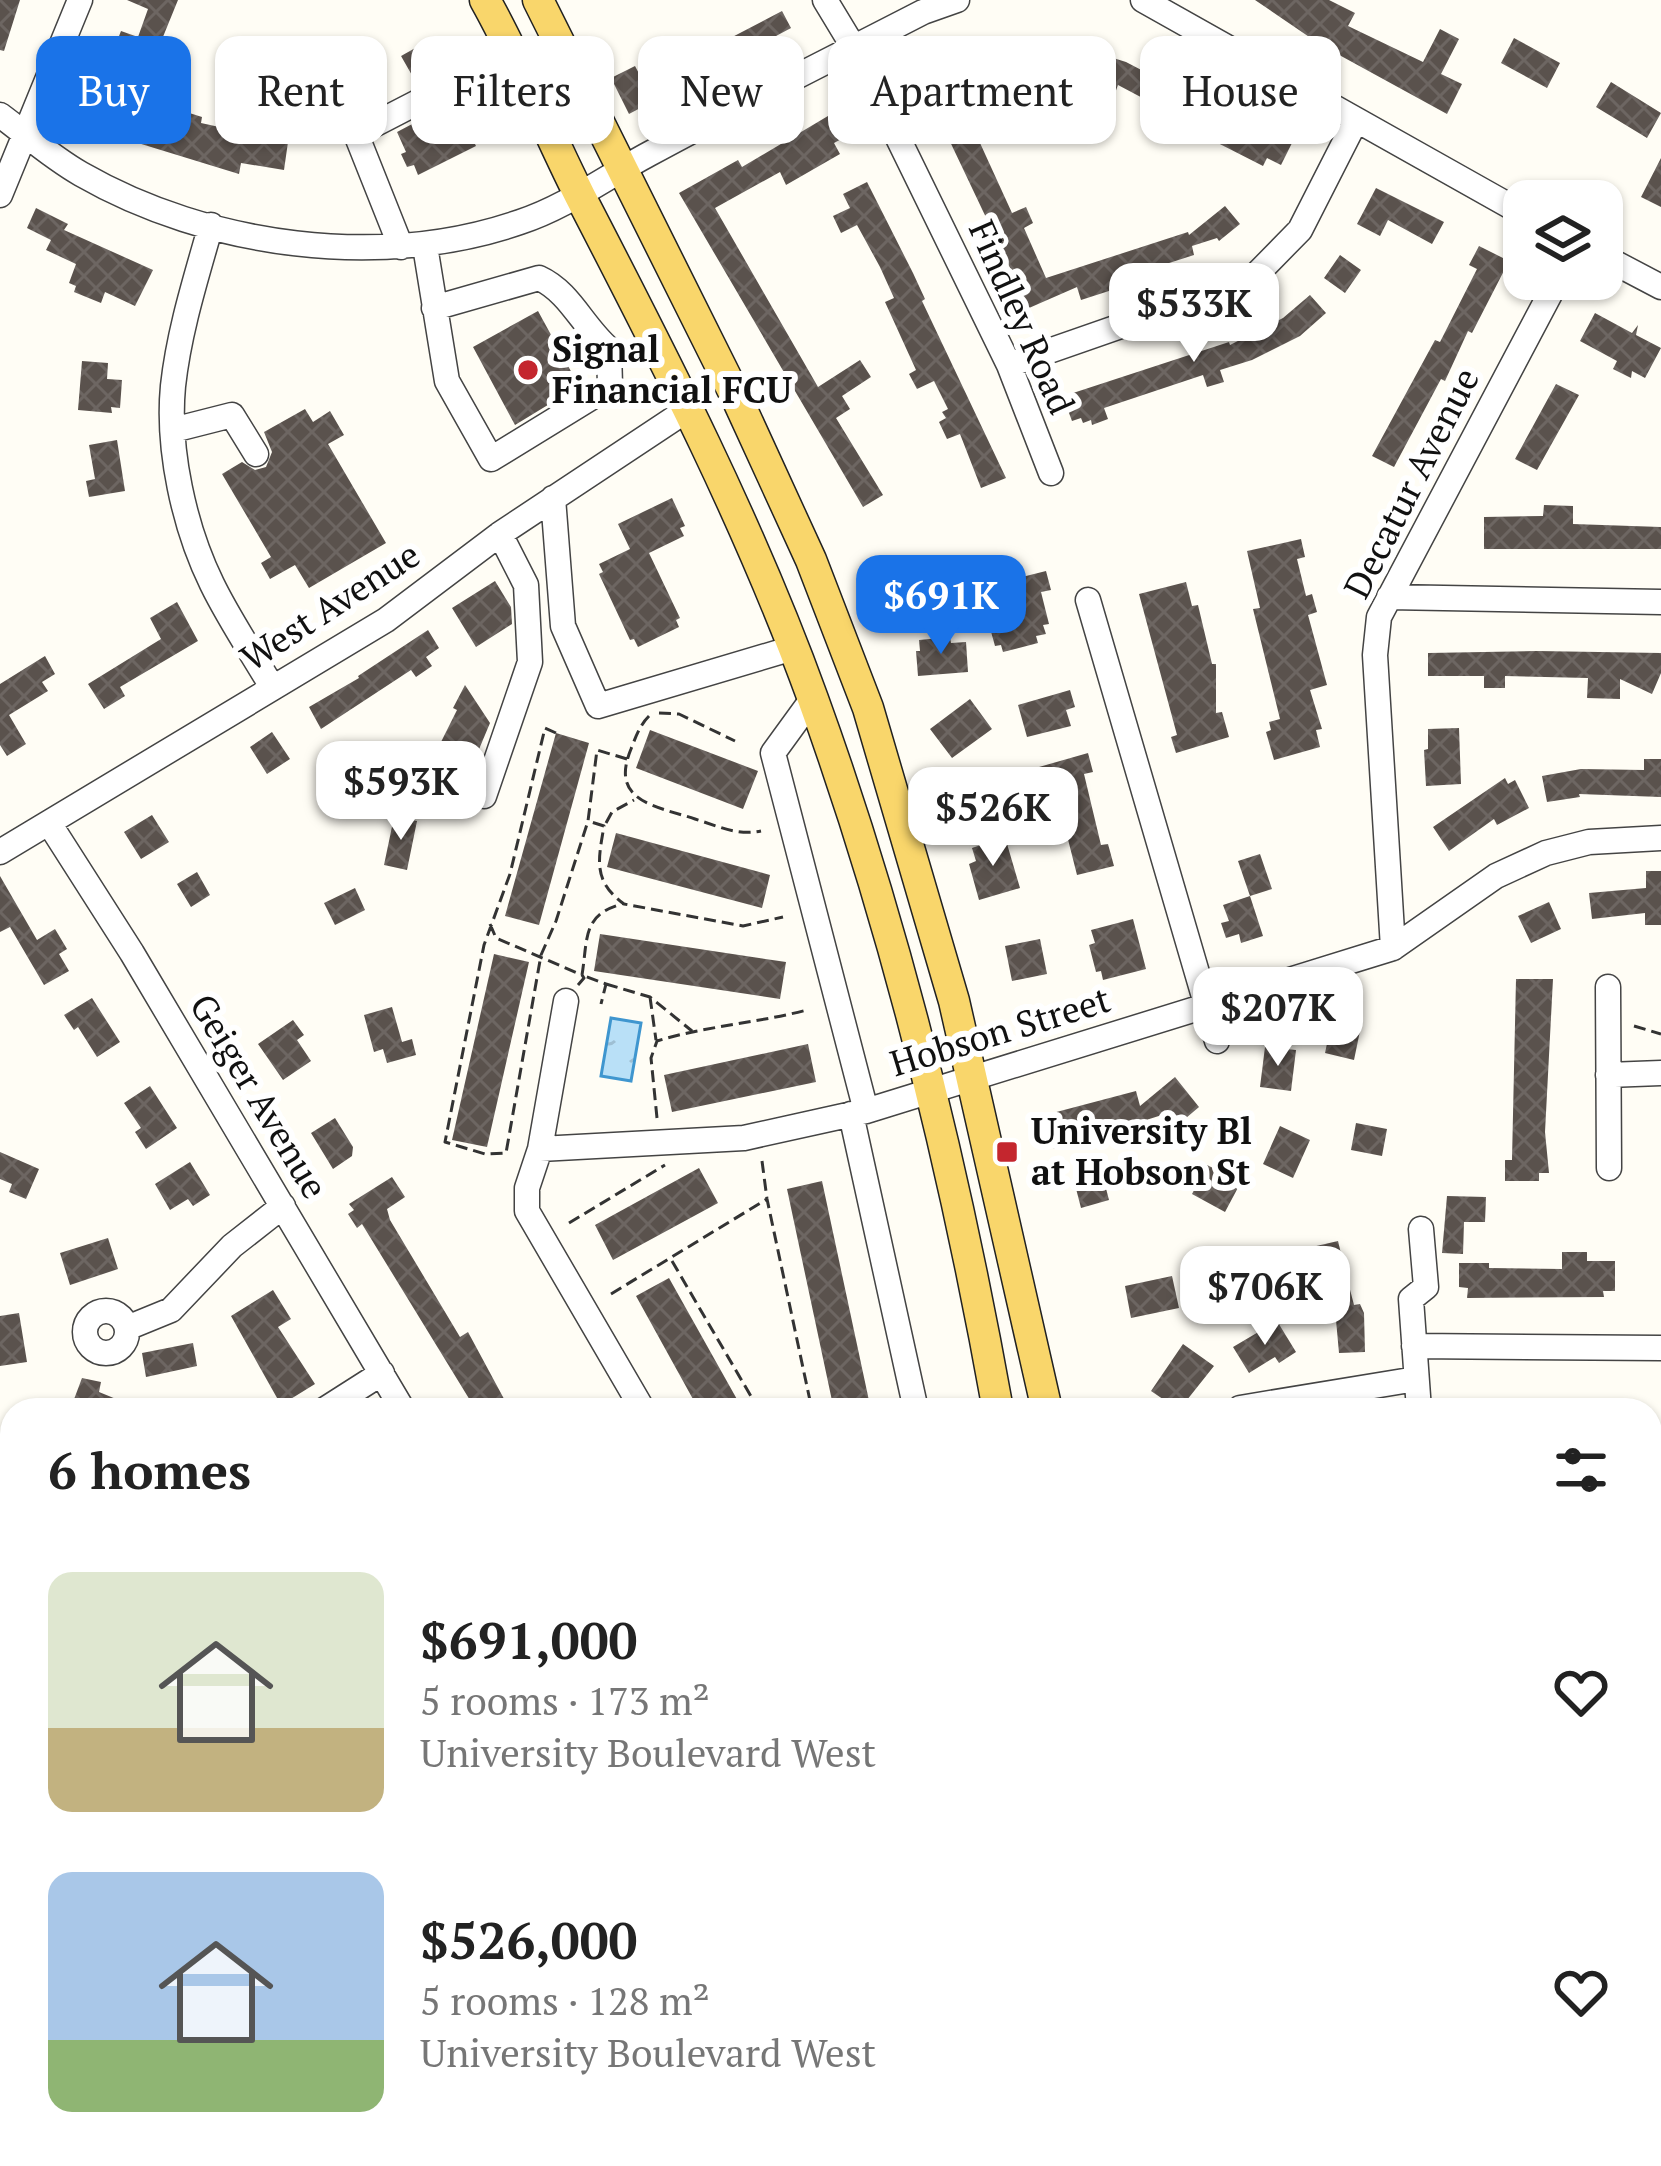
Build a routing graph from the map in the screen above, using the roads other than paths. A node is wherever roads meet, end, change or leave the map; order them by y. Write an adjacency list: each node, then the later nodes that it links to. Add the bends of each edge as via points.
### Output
1 (80, 0): 14 (street)
2 (485, 0): 7 (main road)
3 (538, 0): 17 (main road)
4 (825, 0): 8 (street, Findley Road)
5 (957, 0): 9 (street)
6 (1144, 0): 13 (street)
7 (504, 36)
8 (847, 36)
9 (877, 36)
10 (828, 62): 17 (street)
11 (411, 105): 22 (street, via 356,134)
12 (0, 115): 14 (street)
13 (1355, 122): 20 (street); 29 (street, via 1300,230 1250,281)
14 (25, 134): 18 (street); 21 (street, via 83,175)
15 (556, 144): 19 (main road)
16 (901, 144): 29 (street, Findley Road)
17 (620, 171): 19 (street); 53 (main road, via 739,403 837,626 916,861)
18 (0, 195)
19 (580, 195): 22 (street, via 523,222); 27 (main road)
20 (1503, 203)
21 (211, 225): 22 (street, via 324,245); 31 (street, via 183,328)
22 (413, 246): 26 (street)
23 (1623, 267): 24 (street)
24 (1661, 287)
25 (1547, 300): 36 (street, Decatur Avenue)
26 (434, 308): 28 (street, via 539,278 557,286); 28 (street, via 447,381 491,459 610,386)
27 (650, 328): 28 (street); 30 (main road)
28 (609, 349)
29 (1009, 365): 33 (street, Findley Road)
30 (690, 408): 34 (street, West Avenue); 39 (main road)
31 (173, 430): 32 (street, via 232,415); 40 (street, via 205,567)
32 (256, 454)
33 (1052, 473)
34 (554, 498): 35 (street, West Avenue); 39 (street, via 563,626 598,706)
35 (500, 534): 40 (street, West Avenue, via 386,620); 42 (street, via 526,586 530,662)
36 (1389, 597): 38 (street); 46 (street, Decatur Avenue, via 1375,655)
37 (1088, 600): 49 (street)
38 (1661, 602)
39 (794, 648): 41 (main road)
40 (272, 687): 43 (street, West Avenue)
41 (813, 698): 54 (main road, via 878,894); 55 (street, via 773,753)
42 (484, 796)
43 (49, 823): 45 (street, West Avenue); 58 (street, Geiger Avenue)
44 (1661, 838): 46 (street, Hobson Street, via 1546,853 1496,875)
45 (0, 852)
46 (1393, 948): 49 (street, Hobson Street)
47 (1608, 987): 52 (street)
48 (566, 1001): 56 (street)
49 (1205, 1005): 50 (street); 53 (street, Hobson Street)
50 (1217, 1041)
51 (1661, 1073): 52 (street)
52 (1608, 1075): 57 (street)
53 (972, 1076): 54 (street, Hobson Street); 70 (main road)
54 (928, 1089): 55 (street, Hobson Street); 69 (main road)
55 (859, 1112): 56 (street, Hobson Street, via 744,1138); 68 (street)
56 (540, 1149): 67 (street, via 527,1211)
57 (1609, 1168)
58 (283, 1206): 60 (street, via 172,1310); 63 (street, Geiger Avenue)
59 (1421, 1229): 61 (street, via 1426,1287 1411,1299)
60 (127, 1328)
61 (1414, 1346): 62 (street); 64 (street)
62 (1661, 1348)
63 (382, 1373): 65 (street); 66 (street, Geiger Avenue)
64 (1416, 1379): 71 (street); 72 (street)
65 (343, 1398)
66 (397, 1398)
67 (636, 1398)
68 (914, 1398)
69 (996, 1398)
70 (1044, 1398)
71 (1301, 1398)
72 (1418, 1398)

